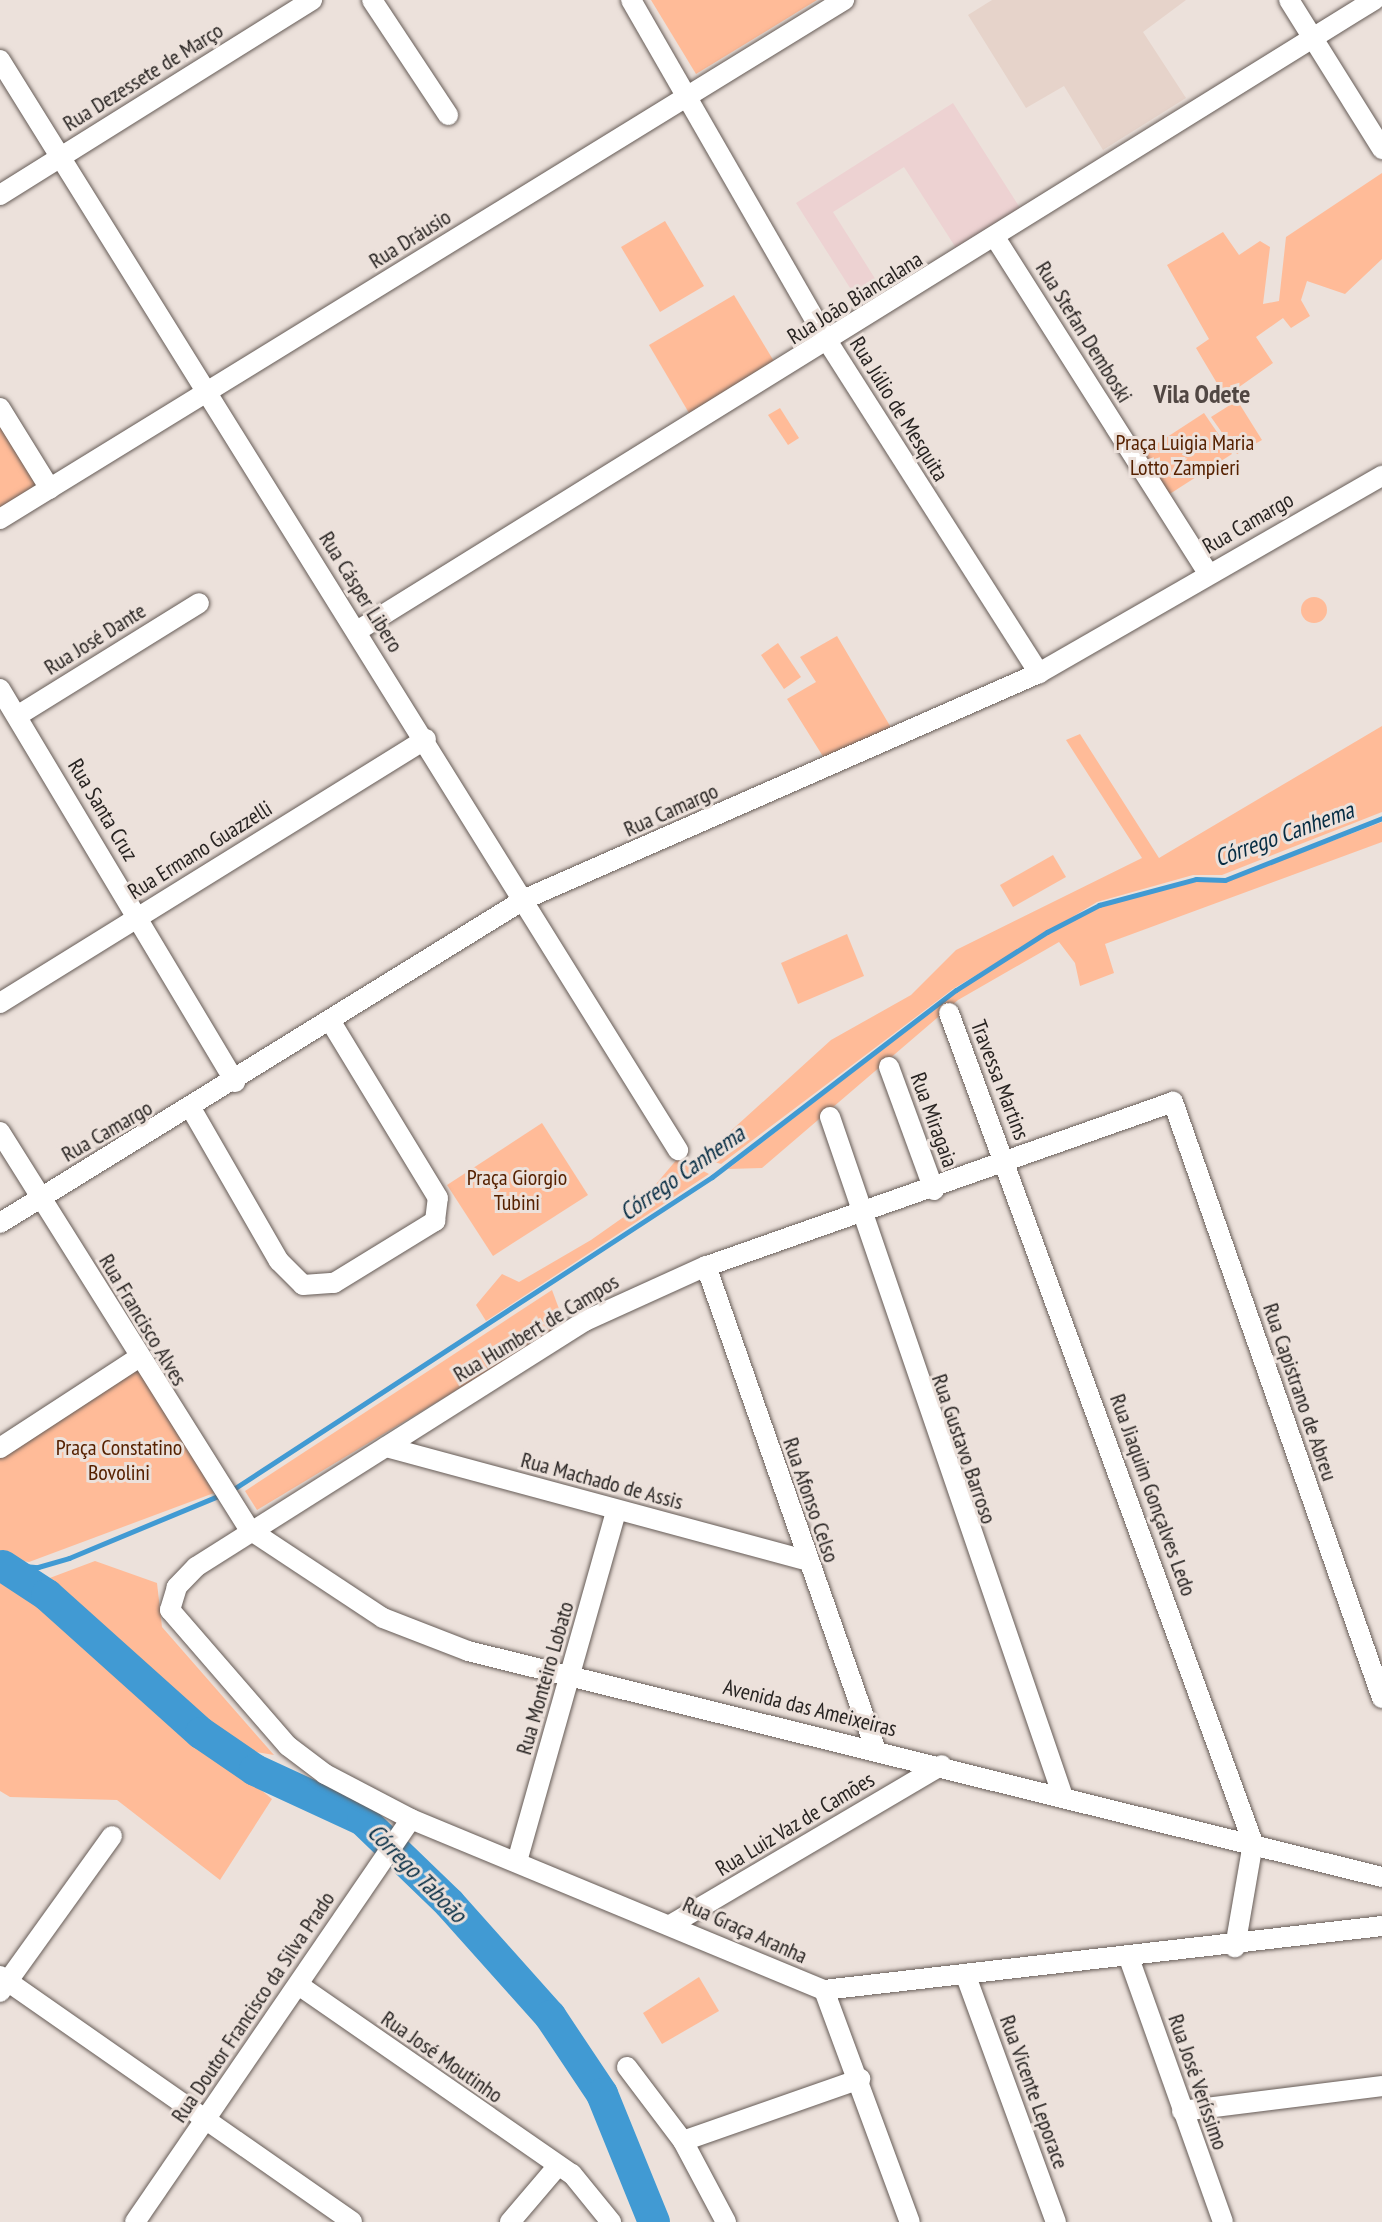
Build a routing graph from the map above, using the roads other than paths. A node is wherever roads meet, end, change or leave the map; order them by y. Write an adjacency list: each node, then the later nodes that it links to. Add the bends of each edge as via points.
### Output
1 (312, 0): 12 (street, Rua Dezessete de Março)
2 (372, 0): 10 (street)
3 (631, 0): 9 (street, Rua Júlio de Mesquita)
4 (844, 0): 9 (street, Rua Dráusio)
5 (1289, 0): 7 (street)
6 (1374, 0): 7 (street, Rua João Biancalana)
7 (1312, 37): 11 (street); 14 (street, Rua João Biancalana)
8 (0, 60): 12 (street, Rua Cásper Libero)
9 (689, 93): 15 (street, Rua Júlio de Mesquita); 16 (street, Rua Dráusio)
10 (448, 115)
11 (1382, 149)
12 (60, 157): 13 (street, Rua Dezessete de Março); 16 (street, Rua Cásper Libero)
13 (0, 195)
14 (996, 239): 15 (street, Rua João Biancalana); 21 (street, Rua Stefan Demboski)
15 (828, 342): 23 (street, Rua João Biancalana); 24 (street, Rua Júlio de Mesquita)
16 (209, 395): 19 (street, Rua Dráusio); 23 (street, Rua Cásper Libero)
17 (0, 408): 19 (street)
18 (1382, 476): 21 (street, Rua Camargo)
19 (50, 489): 20 (street, Rua Dráusio)
20 (0, 519)
21 (1208, 573): 24 (street, Rua Camargo)
22 (199, 603): 26 (street, Rua José Dante)
23 (357, 631): 27 (street, Rua Cásper Libero)
24 (1039, 673): 28 (street, Rua Camargo)
25 (0, 689): 26 (street, Rua Santa Cruz)
26 (17, 716): 29 (street, Rua Santa Cruz)
27 (426, 739): 28 (street, Rua Cásper Libero); 29 (street, Rua Ermano Guazzelli)
28 (525, 899): 32 (street, Rua Camargo); 39 (street, Rua Cásper Libero)
29 (139, 916): 30 (street, Rua Ermano Guazzelli); 34 (street, Rua Santa Cruz)
30 (0, 1003)
31 (949, 1013): 40 (street, Travessa Martins)
32 (331, 1022): 34 (street, Rua Camargo); 36 (street, via 438,1198 435,1221 334,1283 303,1285 279,1261)
33 (889, 1067): 41 (street, Rua Miragaia)
34 (235, 1082): 36 (street, Rua Camargo)
35 (1173, 1102): 40 (street, Rua Humbert de Campos); 54 (street, Rua Capistrano de Abreu)
36 (192, 1110): 42 (street, Rua Camargo)
37 (830, 1117): 43 (street, Rua Gustavo Barroso)
38 (0, 1132): 42 (street, Rua Francisco Alves)
39 (678, 1150)
40 (1006, 1164): 41 (street, Rua Humbert de Campos); 60 (street, Rua Jiaquim Gonçalves Ledo)
41 (934, 1190): 43 (street, Rua Humbert de Campos)
42 (41, 1197): 44 (street, Rua Camargo); 46 (street, Rua Francisco Alves)
43 (860, 1216): 45 (street, Rua Humbert de Campos); 57 (street, Rua Gustavo Barroso)
44 (0, 1223)
45 (706, 1266): 47 (street, Rua Humbert de Campos, via 585,1321); 51 (street, Rua Afonso Celso)
46 (138, 1358): 48 (street); 50 (street, Rua Francisco Alves)
47 (386, 1447): 49 (street, Rua Machado de Assis); 50 (street, Rua Humbert de Campos)
48 (0, 1448)
49 (616, 1511): 51 (street, Rua Machado de Assis); 53 (street, Rua Monteiro Lobato)
50 (250, 1530): 52 (street, Rua Humbert de Campos, via 185,1577 171,1597); 53 (street, Avenida das Ameixeiras, via 383,1618 468,1651)
51 (806, 1560): 55 (street, Rua Afonso Celso)
52 (178, 1623): 58 (street, Rua Graça Aranha, via 308,1762)
53 (573, 1674): 55 (street, Avenida das Ameixeiras); 61 (street, Rua Monteiro Lobato)
54 (1382, 1698)
55 (875, 1748): 56 (street, Avenida das Ameixeiras)
56 (942, 1765): 57 (street, Avenida das Ameixeiras); 63 (street, Rua Luiz Vaz de Camões)
57 (1062, 1794): 60 (street, Avenida das Ameixeiras)
58 (409, 1822): 61 (street, Rua Graça Aranha); 69 (street, Rua Doutor Francisco da Silva Prado)
59 (112, 1836): 68 (street)
60 (1253, 1843): 62 (street, Avenida das Ameixeiras); 65 (street)
61 (518, 1858): 63 (street, Rua Graça Aranha)
62 (1382, 1877)
63 (672, 1924): 70 (street, Rua Graça Aranha)
64 (1382, 1926): 65 (street, Rua Graça Aranha)
65 (1235, 1947): 66 (street, Rua Graça Aranha)
66 (1129, 1958): 67 (street, Rua Graça Aranha); 74 (street, Rua José Veríssimo)
67 (967, 1979): 70 (street, Rua Graça Aranha); 84 (street, Rua Vicente Leporace)
68 (2, 1983): 75 (street)
69 (300, 1986): 75 (street, Rua Doutor Francisco da Silva Prado); 77 (street, Rua José Moutinho)
70 (824, 1990): 72 (street)
71 (627, 2067): 76 (street)
72 (860, 2079): 76 (street); 83 (street)
73 (1382, 2086): 74 (street)
74 (1182, 2111): 85 (street, Rua José Veríssimo)
75 (207, 2121): 78 (street, Rua Doutor Francisco da Silva Prado); 79 (street)
76 (683, 2141): 82 (street)
77 (556, 2168): 80 (street); 81 (street, Rua José Moutinho, via 590,2189)
78 (135, 2222)
79 (352, 2222)
80 (510, 2222)
81 (611, 2222)
82 (726, 2222)
83 (910, 2222)
84 (1056, 2222)
85 (1223, 2222)

